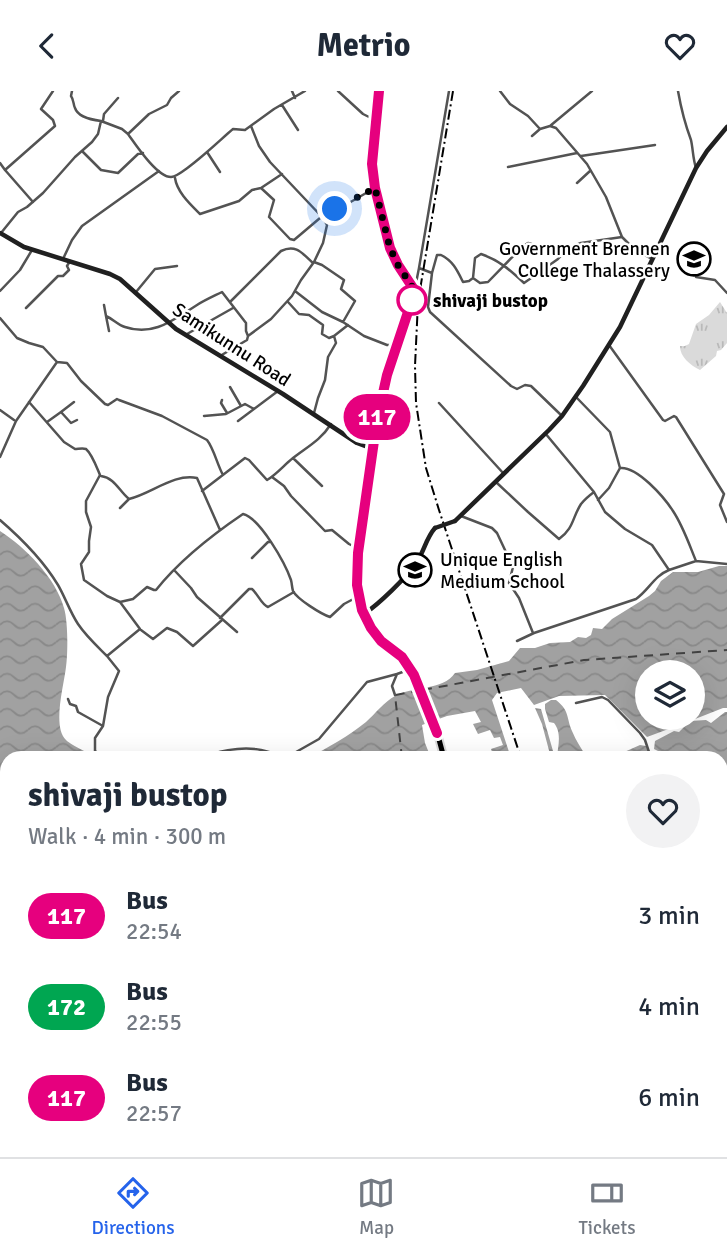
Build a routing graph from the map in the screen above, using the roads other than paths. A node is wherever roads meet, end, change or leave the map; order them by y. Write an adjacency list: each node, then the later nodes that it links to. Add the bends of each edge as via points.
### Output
1 (53, 91): 32 (street, via 41,109 55,125)
2 (72, 91): 15 (street, via 75,109)
3 (178, 91): 22 (street)
4 (292, 91): 13 (street)
5 (305, 91): 13 (street)
6 (338, 91): 16 (street)
7 (379, 91): 16 (main road)
8 (449, 91): 53 (street)
9 (500, 91): 20 (street)
10 (592, 91): 18 (street)
11 (678, 91): 31 (street)
12 (118, 98): 15 (street)
13 (295, 98): 14 (street)
14 (282, 105): 17 (street); 21 (street)
15 (102, 121): 22 (street); 25 (street, via 98,134)
16 (377, 121): 40 (main road, via 372,164)
17 (251, 126): 26 (street, via 233,129); 36 (street, via 264,154)
18 (550, 126): 20 (street); 28 (street)
19 (727, 127): 31 (main road)
20 (540, 129): 23 (street)
21 (298, 130)
22 (128, 134): 27 (street)
23 (532, 136)
24 (655, 145): 28 (street)
25 (82, 151): 27 (street, via 101,170 118,173); 41 (street)
26 (207, 152): 35 (street); 37 (street)
27 (143, 153): 34 (street)
28 (579, 154): 30 (street); 33 (street)
29 (0, 163): 32 (street)
30 (508, 167)
31 (696, 168): 48 (main road)
32 (5, 170): 41 (street)
33 (590, 170): 38 (street); 44 (street)
34 (159, 171): 37 (street); 47 (street, via 82,226)
35 (220, 172)
36 (282, 174): 39 (street); 42 (street)
37 (176, 177): 39 (street, via 184,197 200,214)
38 (577, 184)
39 (261, 188): 42 (street, via 274,200 269,217 290,239)
40 (375, 188): 42 (street); 59 (main road, via 390,248)
41 (33, 202): 43 (street)
42 (323, 218): 50 (street, via 327,225)
43 (0, 233): 46 (main road, Samikunnu Road)
44 (622, 237): 45 (street); 48 (street)
45 (568, 248): 51 (street, via 554,250 528,243); 51 (street, via 524,283)
46 (32, 250): 47 (main road, Samikunnu Road); 57 (street)
47 (63, 259): 49 (main road, Samikunnu Road)
48 (652, 259): 79 (main road)
49 (70, 261): 60 (main road, Samikunnu Road, via 110,274); 65 (street, via 63,276)
50 (314, 263): 58 (street); 62 (street, via 290,247 281,251); 71 (street, via 344,280 341,289 355,302)
51 (504, 264): 56 (street, via 486,283); 56 (street, via 478,255)
52 (177, 266): 60 (street, via 155,269)
53 (418, 268): 54 (street); 59 (street)
54 (432, 273): 56 (street, via 435,258 441,255 450,260 463,282); 95 (street, via 430,312 511,386 531,386)
55 (696, 277): 61 (street, via 715,280)
56 (473, 278)
57 (0, 291)
58 (295, 291): 63 (street); 67 (street)
59 (415, 291): 78 (main road)
60 (136, 292): 72 (main road, Samikunnu Road)
61 (727, 293)
62 (230, 302): 66 (street); 72 (street, via 222,292)
63 (288, 302): 70 (street, via 299,314); 76 (street)
64 (104, 305): 68 (street)
65 (26, 308)
66 (233, 308): 75 (street); 76 (street, via 246,323)
67 (321, 311): 70 (street); 71 (street)
68 (106, 316): 72 (street, via 136,330); 74 (street)
69 (0, 318): 81 (street, via 17,338 43,347)
70 (313, 318): 77 (street, via 323,325 322,334)
71 (343, 322): 73 (street)
72 (169, 323): 75 (main road, Samikunnu Road)
73 (348, 325): 77 (street); 78 (street, via 378,342)
74 (109, 331)
75 (186, 334): 80 (main road, Samikunnu Road)
76 (248, 336): 80 (street)
77 (334, 336): 94 (street, via 336,344 328,357)
78 (397, 345): 103 (main road)
79 (609, 345): 84 (main road); 121 (street, via 663,420 676,417 724,494 720,505)
80 (220, 356): 83 (main road, Samikunnu Road)
81 (57, 362): 86 (street); 110 (street, via 68,363 105,404 119,400 207,440)
82 (230, 387): 89 (street)
83 (278, 391): 90 (street); 94 (main road, Samikunnu Road)
84 (576, 397): 95 (main road); 107 (street, via 613,436)
85 (222, 400): 93 (street)
86 (29, 402): 98 (street); 100 (street)
87 (74, 402): 92 (street)
88 (439, 403): 108 (street)
89 (241, 406): 90 (street); 93 (street)
90 (254, 409): 99 (street)
91 (0, 410): 98 (street)
92 (61, 412): 97 (street, via 71,423); 100 (street)
93 (227, 413): 96 (street)
94 (314, 414): 101 (main road, Samikunnu Road)
95 (562, 415): 102 (main road)
96 (204, 416)
97 (77, 420)
98 (16, 421): 104 (street)
99 (238, 421)
100 (47, 422): 109 (street, via 71,447 88,451)
101 (331, 424): 103 (main road, Samikunnu Road, via 357,443); 106 (street)
102 (545, 433): 108 (main road); 115 (street)
103 (373, 446): 125 (main road)
104 (1, 451): 105 (street)
105 (0, 457)
106 (293, 458): 111 (street); 113 (street)
107 (620, 468): 117 (street); 128 (street, via 646,480 673,510)
108 (504, 474): 112 (main road)
109 (100, 475): 116 (street, via 115,482); 134 (street, via 86,502 89,552 81,564 86,583)
110 (223, 475): 111 (street, via 245,458 267,480); 114 (street)
111 (272, 477): 125 (street, via 325,531 332,530)
112 (496, 482): 115 (street, via 559,538); 119 (main road)
113 (322, 486)
114 (202, 491): 116 (street, via 197,478 185,477); 122 (street)
115 (594, 492): 117 (street)
116 (129, 499): 118 (street)
117 (598, 500): 131 (street, via 609,517 654,548)
118 (120, 508)
119 (461, 516): 135 (main road, bridge, via 431,532 416,563); 139 (street, via 496,533 513,567 509,583)
120 (0, 520): 141 (street, via 38,558 76,621)
121 (727, 522)
122 (220, 530): 123 (street, via 246,514); 126 (street)
123 (271, 543): 127 (street); 132 (street)
124 (194, 544): 126 (street)
125 (358, 548): 133 (main road)
126 (198, 549): 130 (street)
127 (252, 558)
128 (695, 561): 129 (street); 131 (street)
129 (727, 564)
130 (174, 570): 134 (street, via 155,591 147,587 133,599); 136 (street)
131 (668, 570): 139 (street, via 636,599)
132 (294, 592): 133 (street, via 330,617); 136 (street, via 268,607 249,589)
133 (359, 596): 135 (main road)
134 (120, 602): 137 (street)
135 (364, 614): 142 (main road, via 381,641)
136 (221, 619): 137 (street, via 193,646 172,628 153,639); 138 (street)
137 (140, 629): 141 (street)
138 (237, 632)
139 (534, 633): 140 (street)
140 (517, 641)
141 (107, 656): 147 (street, via 119,671)
142 (410, 669): 143 (street); 152 (main road)
143 (397, 674): 144 (street, via 392,686); 151 (street, via 367,682 318,739)
144 (395, 695)
145 (68, 698): 147 (street, via 78,712)
146 (576, 703): 153 (street, via 602,697 608,700 640,733)
147 (103, 726): 148 (street, via 95,738)
148 (95, 751)
149 (230, 751): 150 (street)
150 (265, 751)
151 (298, 751)
152 (442, 751)
153 (649, 751)

